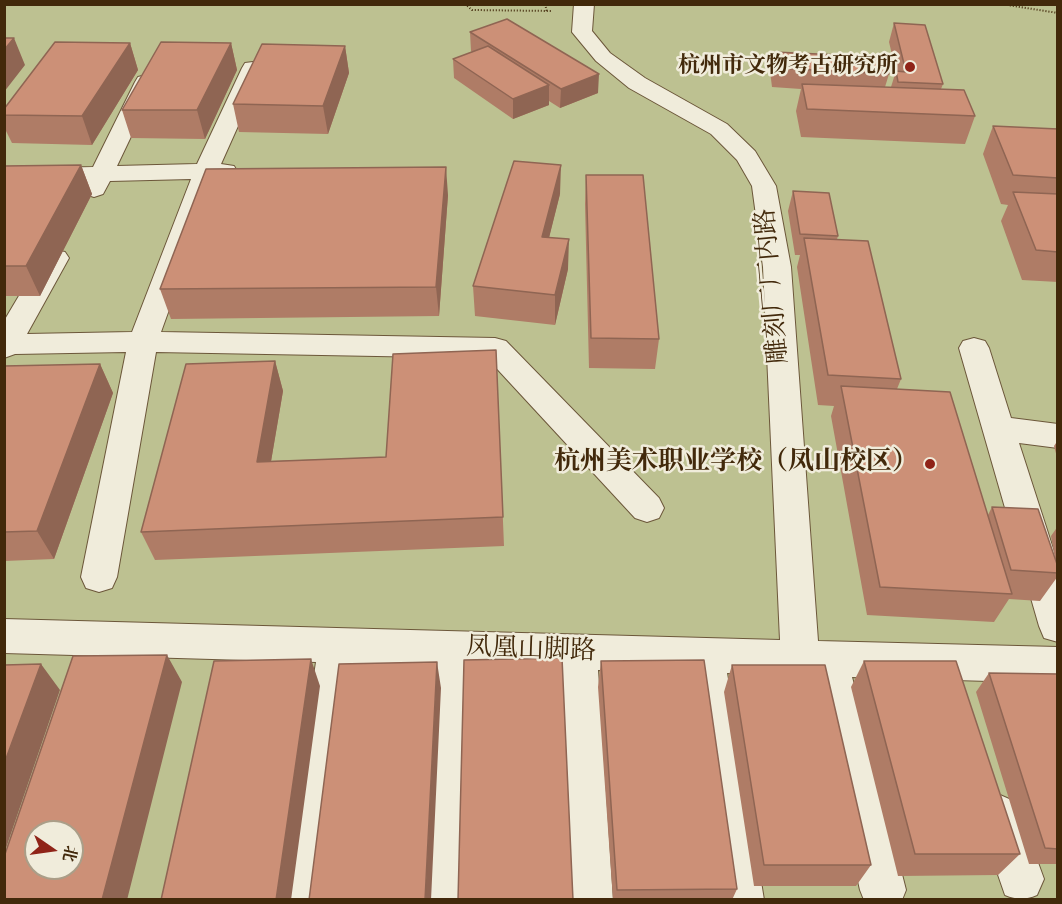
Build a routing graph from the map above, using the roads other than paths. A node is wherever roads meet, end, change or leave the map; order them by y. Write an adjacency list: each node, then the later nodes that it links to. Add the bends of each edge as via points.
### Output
1 (584, 6): 21 (street, 雕刻厂厂内路, via 582,32 603,57 637,83 719,129 747,156 764,186 777,267)
2 (155, 62): 6 (street)
3 (254, 64): 4 (street)
4 (206, 171): 5 (street); 6 (street); 8 (street)
5 (254, 171)
6 (103, 173): 7 (street); 9 (street)
7 (4, 176)
8 (143, 342): 9 (street); 13 (street, via 495,348); 14 (street)
9 (5, 346)
10 (975, 348): 11 (street)
11 (998, 428): 12 (street); 15 (street)
12 (1058, 436)
13 (647, 508)
14 (99, 578)
15 (1058, 626)
16 (4, 636): 17 (street, 凤凰山脚路, via 85,656 215,660)
17 (338, 646): 18 (street, 凤凰山脚路); 26 (street)
18 (455, 649): 19 (street, 凤凰山脚路); 27 (street)
19 (577, 652): 20 (street, 凤凰山脚路); 28 (street)
20 (704, 656): 21 (street, 凤凰山脚路); 29 (street)
21 (814, 658): 22 (street, 凤凰山脚路, via 955,678); 25 (street, 雕刻厂厂内路)
22 (1054, 674)
23 (989, 781): 24 (street)
24 (1021, 879)
25 (883, 890)
26 (304, 900)
27 (445, 900)
28 (590, 900)
29 (741, 900)

